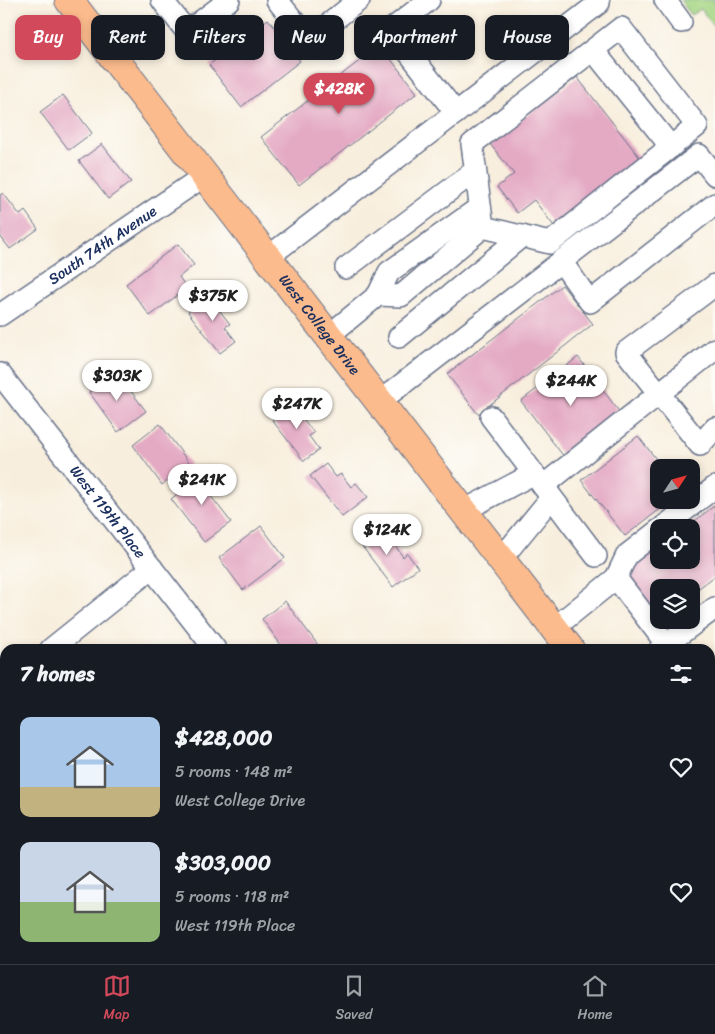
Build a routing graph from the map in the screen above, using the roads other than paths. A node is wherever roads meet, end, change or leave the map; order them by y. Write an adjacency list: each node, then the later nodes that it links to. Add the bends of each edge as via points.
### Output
1 (68, 0): 15 (main road, West College Drive)
2 (162, 0): 3 (street, via 188,32)
3 (229, 0)
4 (277, 0): 5 (street, via 309,40)
5 (360, 0)
6 (429, 0): 11 (street, via 391,30)
7 (597, 0): 11 (street, via 599,3)
8 (665, 0): 9 (street)
9 (681, 22)
10 (593, 50): 12 (street); 12 (street, via 621,28 697,126); 13 (street, via 472,144)
11 (456, 113): 19 (street)
12 (671, 147): 18 (street, via 550,243)
13 (476, 171): 17 (street); 21 (street)
14 (715, 175): 20 (street, via 700,154)
15 (204, 176): 19 (main road, West College Drive); 23 (street, South 74th Avenue)
16 (715, 204): 20 (street, via 590,302)
17 (482, 217): 18 (street); 24 (street, via 401,296 378,295)
18 (522, 236): 25 (street)
19 (268, 258): 24 (main road, West College Drive)
20 (561, 261): 29 (street)
21 (346, 268)
22 (715, 285): 28 (street, via 626,352)
23 (0, 315)
24 (328, 336): 29 (main road, West College Drive)
25 (399, 337)
26 (715, 349): 28 (street)
27 (0, 374): 39 (street, West 119th Place)
28 (658, 394): 31 (street, via 700,445); 32 (street)
29 (379, 402): 34 (main road, West College Drive)
30 (491, 417): 32 (street)
31 (715, 428)
32 (542, 486): 34 (street); 37 (street); 38 (street)
33 (715, 487): 35 (street)
34 (463, 511): 38 (main road, West College Drive)
35 (674, 519)
36 (650, 537): 40 (street, via 627,555)
37 (596, 556)
38 (501, 559): 42 (main road, West College Drive)
39 (152, 568): 43 (street); 44 (street, West 119th Place)
40 (616, 578): 42 (street); 45 (street)
41 (715, 608): 46 (street)
42 (562, 638)
43 (57, 644)
44 (211, 644)
45 (663, 644)
46 (669, 644)

